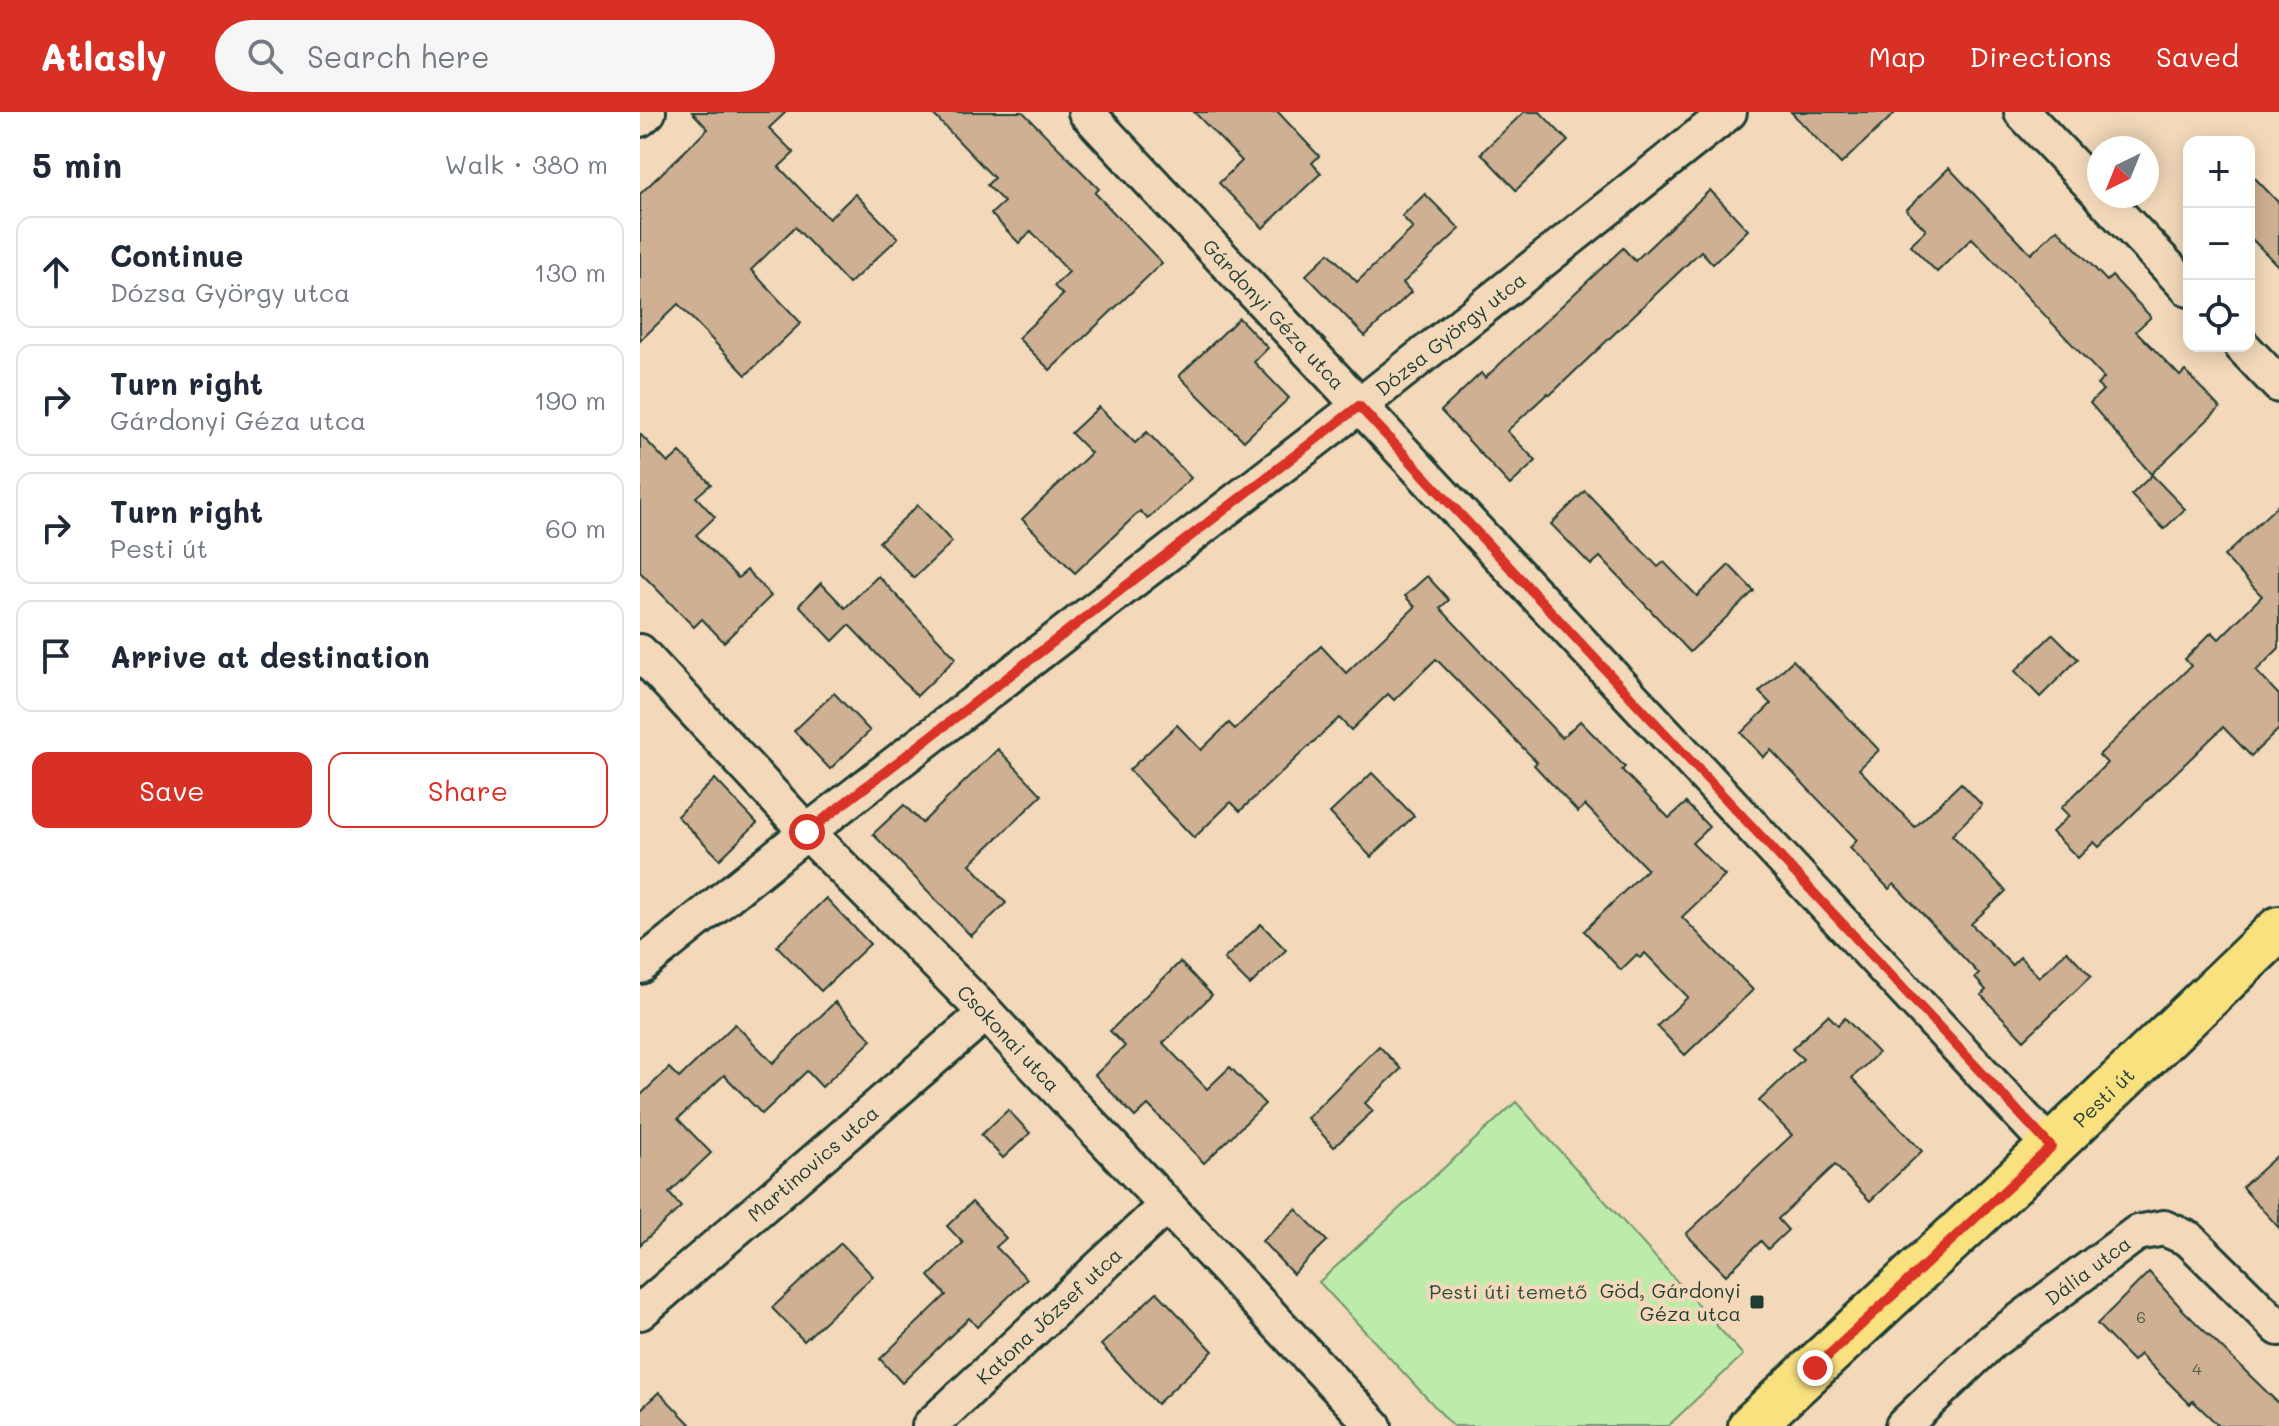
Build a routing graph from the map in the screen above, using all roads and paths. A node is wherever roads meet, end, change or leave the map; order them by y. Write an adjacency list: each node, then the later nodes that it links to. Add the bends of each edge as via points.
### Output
1 (648, 112): 5 (street)
2 (1086, 112): 11 (street, Gárdonyi Géza utca)
3 (1729, 112): 11 (street, Dózsa György utca)
4 (2022, 112): 6 (street)
5 (640, 119)
6 (2087, 181)
7 (2112, 208): 8 (street)
8 (2183, 283)
9 (2248, 352): 10 (street)
10 (2279, 385)
11 (1359, 406): 13 (street, Dózsa György utca); 17 (street, Gárdonyi Géza utca)
12 (640, 652): 13 (street, Csokonai utca)
13 (807, 832): 15 (street, Dózsa György utca); 16 (street, Csokonai utca)
14 (2279, 929): 17 (main road, Pesti út)
15 (640, 966)
16 (986, 1013): 18 (street, Csokonai utca); 19 (street, Martinovics utca)
17 (2051, 1147): 23 (main road, Pesti út)
18 (1166, 1206): 21 (street, Katona József utca); 22 (street, Csokonai utca)
19 (640, 1312)
20 (2279, 1328): 24 (street, Dália utca, via 2189,1239 2164,1228 2137,1233 1991,1342)
21 (930, 1426)
22 (1374, 1426)
23 (1751, 1426)
24 (1903, 1426)

